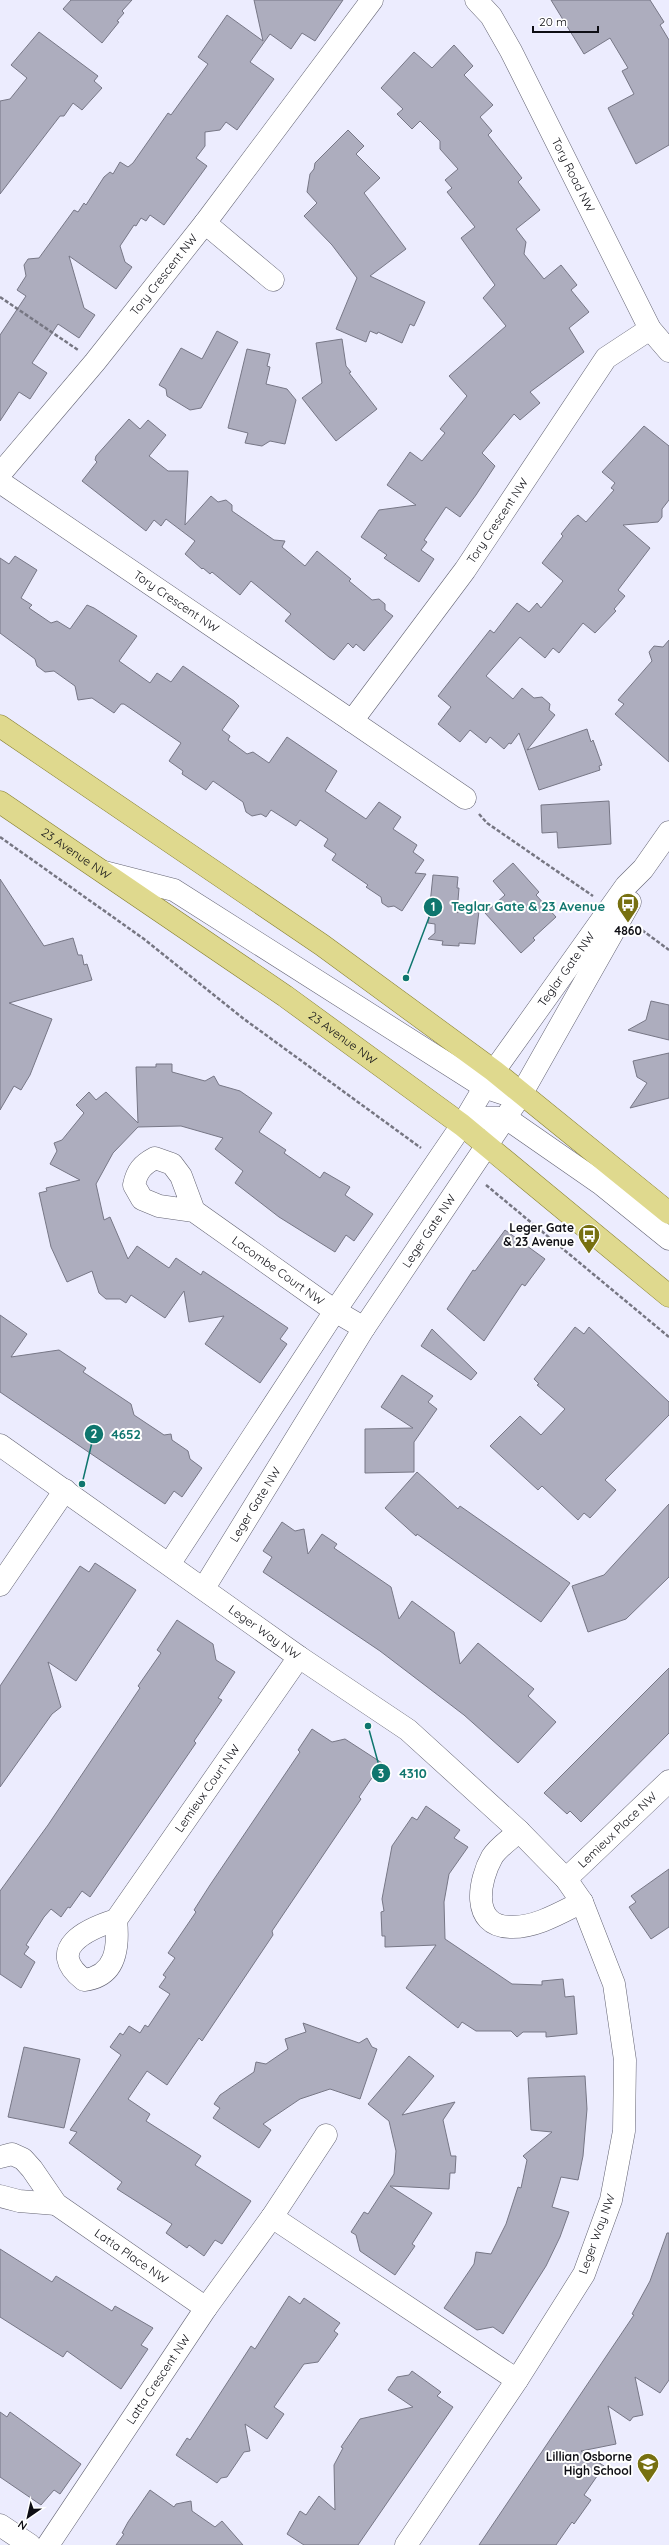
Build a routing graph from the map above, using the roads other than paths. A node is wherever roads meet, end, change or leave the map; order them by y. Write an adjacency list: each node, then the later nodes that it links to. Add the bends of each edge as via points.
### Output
1 (372, 0): 3 (street, Tory Crescent NW)
2 (476, 0): 5 (street, Tory Road NW, via 491,16 511,50)
3 (204, 223): 4 (street, Tory Crescent NW); 7 (street, Tory Crescent NW, via 95,362)
4 (273, 280)
5 (650, 329): 6 (street, Tory Road NW); 9 (street, Tory Crescent NW, via 606,358 465,570)
6 (669, 352)
7 (0, 474)
8 (0, 482): 9 (street, Tory Crescent NW)
9 (352, 721): 11 (street, Tory Crescent NW)
10 (0, 726): 16 (main road, via 322,945)
11 (465, 798)
12 (0, 802): 15 (main road, 23 Avenue NW)
13 (669, 832): 14 (street, Teglar Gate NW)
14 (643, 869): 16 (street, Teglar Gate NW, via 626,886); 17 (street, Leger Gate NW, via 636,892)
15 (104, 872): 16 (street, via 174,890); 19 (main road, 23 Avenue NW, via 285,996)
16 (489, 1079): 17 (main road); 19 (street)
17 (522, 1093): 18 (street, Leger Gate NW); 22 (main road)
18 (506, 1118): 19 (street, via 484,1118); 20 (street, Leger Gate NW); 23 (street, via 601,1184)
19 (462, 1125): 20 (main road, 23 Avenue NW); 25 (street)
20 (488, 1145): 24 (main road, 23 Avenue NW); 26 (street, Leger Gate NW)
21 (194, 1211): 25 (street, Lacombe Court NW)
22 (669, 1213)
23 (669, 1239)
24 (669, 1296)
25 (335, 1311): 26 (street, Lacombe Court NW); 29 (street)
26 (364, 1328): 31 (street, Leger Gate NW)
27 (0, 1445): 28 (street, Leger Way NW)
28 (64, 1490): 29 (street, Leger Way NW); 30 (street)
29 (170, 1563): 31 (street, Leger Way NW)
30 (0, 1585)
31 (204, 1588): 32 (street, Leger Way NW)
32 (298, 1657): 34 (street, Leger Way NW, via 408,1730); 37 (street, Lemieux Court NW)
33 (669, 1781): 35 (street, Lemieux Place NW)
34 (519, 1831): 35 (street, Leger Way NW); 36 (street, via 493,1856 484,1877 480,1898 484,1914 493,1922 509,1927 538,1923)
35 (566, 1879): 36 (street, Leger Way NW)
36 (582, 1902): 44 (street, Leger Way NW, via 614,1984 626,2060 624,2131 611,2200 584,2274)
37 (116, 1920)
38 (326, 2136): 42 (street, Latta Crescent NW)
39 (0, 2157): 41 (street, Latta Place NW, via 12,2154 23,2159)
40 (0, 2196): 41 (street, via 19,2201)
41 (56, 2204): 43 (street, Latta Place NW)
42 (272, 2217): 43 (street, Latta Crescent NW); 44 (street)
43 (206, 2308): 47 (street, Latta Crescent NW)
44 (517, 2380): 48 (street, Leger Way NW)
45 (0, 2525): 46 (street)
46 (30, 2545)
47 (48, 2545)
48 (406, 2545)

